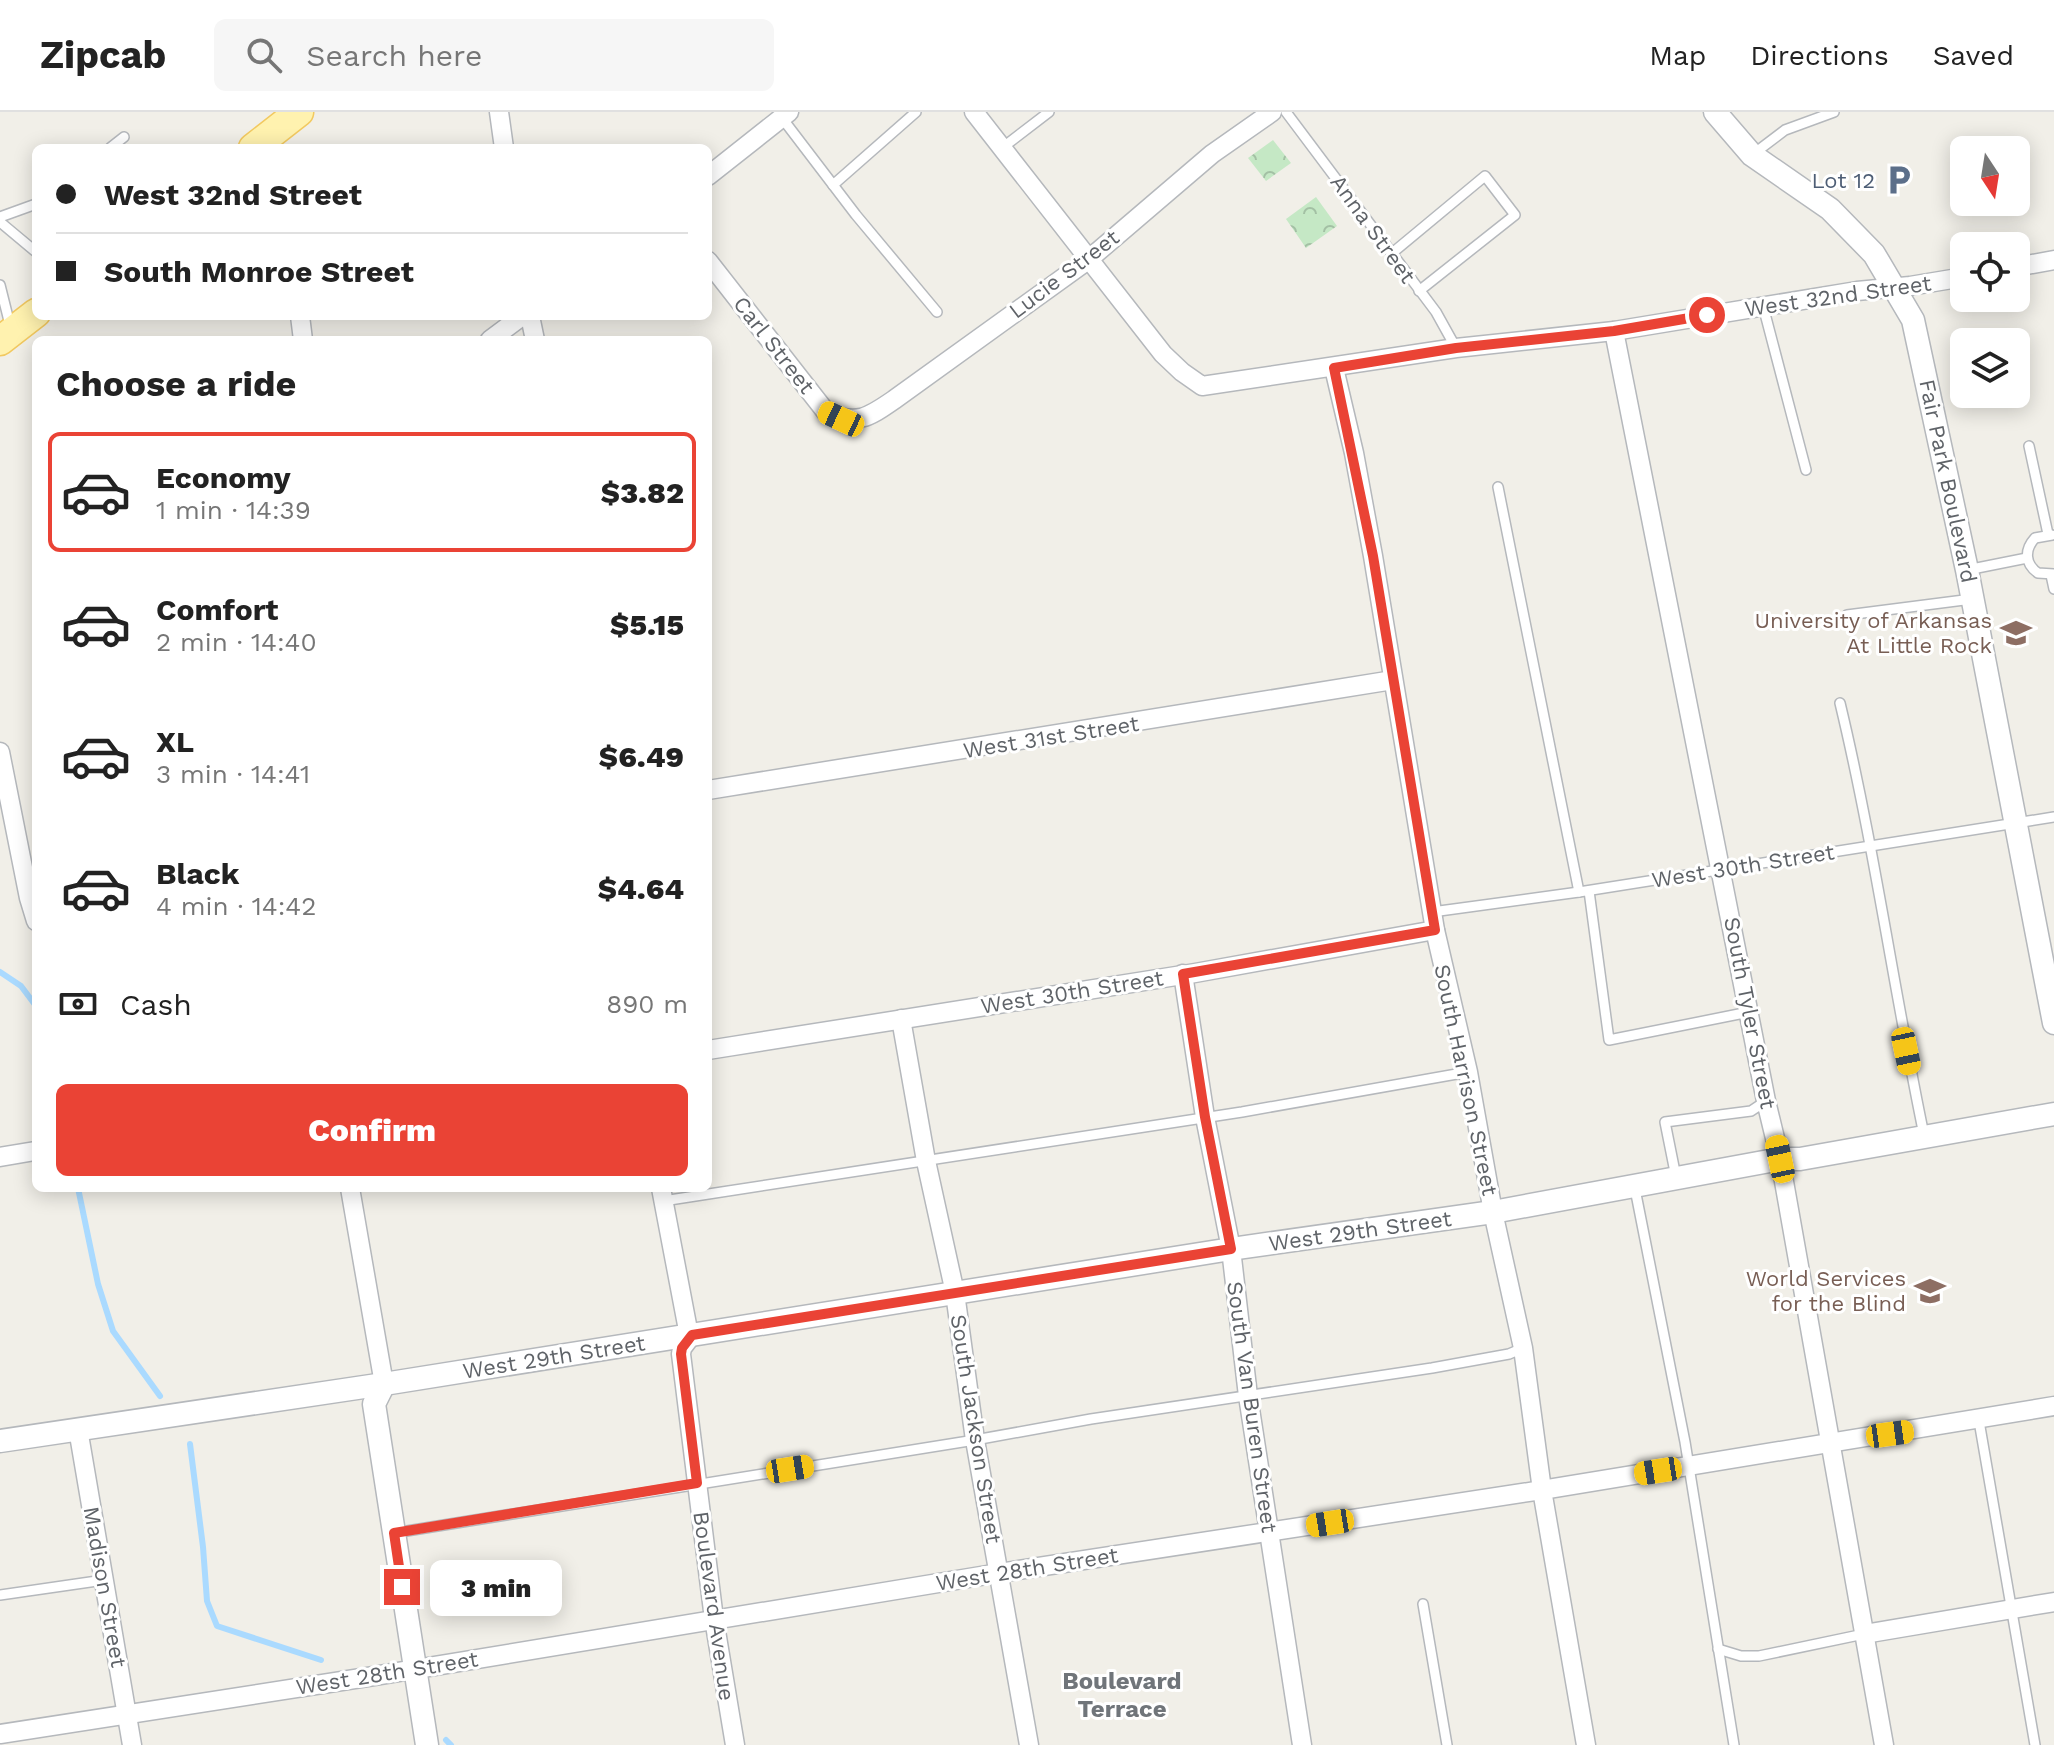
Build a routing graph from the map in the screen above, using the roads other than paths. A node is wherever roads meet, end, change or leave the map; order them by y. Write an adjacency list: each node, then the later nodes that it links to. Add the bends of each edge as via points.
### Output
1 (299, 112): 13 (main road)
2 (499, 112): 14 (street)
3 (916, 112): 18 (lane)
4 (974, 112): 15 (street)
5 (1049, 112): 15 (lane)
6 (1272, 112): 23 (street, Lucie Street, via 1212,154)
7 (1286, 112): 22 (lane, Anna Street)
8 (1715, 112): 16 (street, Fair Park Boulevard)
9 (1834, 112): 16 (lane, via 1785,130)
10 (786, 115): 17 (street); 18 (lane)
11 (124, 137): 12 (lane)
12 (115, 144)
13 (264, 144)
14 (503, 144)
15 (1002, 148): 23 (street)
16 (1752, 155): 29 (street, Fair Park Boulevard, via 1830,209 1874,254)
17 (712, 173)
18 (833, 185): 32 (lane)
19 (32, 206): 20 (lane)
20 (0, 220): 21 (lane)
21 (32, 248)
22 (1391, 254): 30 (lane, Anna Street); 30 (lane, via 1485,176 1515,215)
23 (1088, 260): 39 (street, West 32nd Street, via 1163,354 1202,386); 40 (street, Lucie Street, via 874,413)
24 (2054, 260): 25 (street)
25 (2030, 264)
26 (712, 266): 40 (street, Carl Street, via 826,412)
27 (1950, 279): 29 (street, West 32nd Street)
28 (0, 285): 36 (lane)
29 (1895, 286): 31 (street, West 32nd Street); 46 (street, Fair Park Boulevard, via 1920,341)
30 (1419, 291): 38 (lane, Anna Street)
31 (1763, 306): 35 (street, West 32nd Street); 42 (lane)
32 (937, 312)
33 (32, 316): 36 (main road)
34 (517, 320): 37 (street)
35 (1614, 331): 38 (street, West 32nd Street); 58 (street, South Tyler Street)
36 (6, 336)
37 (495, 336)
38 (1456, 348): 39 (street, West 32nd Street)
39 (1334, 368): 51 (street, South Harrison Street, via 1357,467)
40 (848, 420)
41 (2029, 446): 44 (lane)
42 (1806, 470)
43 (1498, 487): 59 (lane)
44 (2051, 535): 45 (lane, via 2035,538)
45 (2027, 558): 46 (lane); 47 (lane, via 2033,570)
46 (1967, 570): 49 (street, Fair Park Boulevard)
47 (2053, 575): 48 (lane)
48 (2054, 589)
49 (1972, 599): 50 (lane); 56 (street, Fair Park Boulevard)
50 (1847, 615)
51 (1393, 680): 54 (street, West 31st Street); 61 (street, South Harrison Street)
52 (1840, 703): 57 (lane)
53 (0, 752): 60 (street)
54 (712, 789)
55 (2054, 817): 56 (lane, West 30th Street)
56 (2015, 823): 57 (lane, West 30th Street); 65 (street, Fair Park Boulevard)
57 (1869, 846): 58 (lane, West 30th Street); 71 (lane)
58 (1722, 870): 59 (lane, West 30th Street); 63 (street, South Tyler Street)
59 (1584, 892): 61 (lane, West 30th Street); 63 (lane, via 1609,1040)
60 (32, 897)
61 (1433, 921): 62 (street, West 30th Street); 67 (street, South Harrison Street)
62 (1183, 974): 64 (street, West 30th Street); 70 (street, South Van Buren Street)
63 (1749, 1012): 68 (street, South Tyler Street)
64 (901, 1019): 66 (street, West 30th Street); 75 (street, South Jackson Street)
65 (2054, 1023)
66 (712, 1049)
67 (1468, 1072): 70 (lane); 81 (street, South Harrison Street)
68 (1766, 1101): 74 (street, South Tyler Street); 76 (lane, via 1751,1111 1665,1122)
69 (2054, 1114): 71 (street, West 29th Street)
70 (1205, 1117): 75 (lane); 82 (street, South Van Buren Street)
71 (1924, 1139): 74 (street, West 29th Street)
72 (32, 1152): 73 (street)
73 (0, 1157)
74 (1780, 1159): 76 (street, West 29th Street); 93 (street, South Tyler Street)
75 (926, 1161): 78 (lane); 83 (street, South Jackson Street)
76 (1676, 1177): 77 (street, West 29th Street)
77 (1637, 1184): 81 (street, West 29th Street); 94 (lane)
78 (712, 1188)
79 (351, 1192): 86 (street)
80 (662, 1194): 84 (street, Boulevard Avenue)
81 (1493, 1212): 82 (street, West 29th Street); 85 (street, South Harrison Street)
82 (1231, 1249): 83 (street, West 29th Street); 87 (street, South Van Buren Street)
83 (955, 1293): 84 (street, West 29th Street); 91 (street, South Jackson Street)
84 (692, 1335): 86 (street, West 29th Street); 95 (street, Boulevard Avenue, via 681,1354)
85 (1523, 1348): 87 (lane); 96 (street, South Harrison Street)
86 (384, 1384): 90 (street, West 29th Street); 97 (street, via 374,1404)
87 (1248, 1396): 91 (lane); 98 (street, South Van Buren Street)
88 (2054, 1406): 89 (street, West 28th Street)
89 (1979, 1421): 93 (street, West 28th Street); 104 (lane)
90 (78, 1429): 92 (street, West 29th Street); 100 (street, Madison Street)
91 (975, 1440): 95 (lane); 99 (street, South Jackson Street)
92 (0, 1441)
93 (1831, 1442): 94 (street, West 28th Street); 106 (street, South Tyler Street)
94 (1687, 1466): 96 (street, West 28th Street); 107 (lane)
95 (697, 1483): 97 (lane); 105 (street, Boulevard Avenue)
96 (1542, 1490): 98 (street, West 28th Street); 117 (street, South Harrison Street)
97 (394, 1533): 108 (street)
98 (1269, 1533): 99 (street, West 28th Street); 115 (street, South Van Buren Street)
99 (999, 1573): 105 (street, West 28th Street); 114 (street, South Jackson Street)
100 (104, 1580): 101 (lane); 109 (street, Madison Street)
101 (0, 1595)
102 (2054, 1602): 104 (street)
103 (1423, 1604): 116 (lane)
104 (2012, 1610): 106 (street); 120 (lane)
105 (714, 1619): 108 (street, West 28th Street); 113 (street, Boulevard Avenue)
106 (1864, 1634): 107 (lane, via 1759,1656); 119 (street, South Tyler Street)
107 (1718, 1649): 118 (lane)
108 (414, 1668): 109 (street, West 28th Street); 112 (street)
109 (127, 1714): 110 (street, West 28th Street); 111 (street, Madison Street)
110 (0, 1734)
111 (132, 1745)
112 (427, 1745)
113 (735, 1745)
114 (1029, 1745)
115 (1302, 1745)
116 (1447, 1745)
117 (1586, 1745)
118 (1734, 1745)
119 (1884, 1745)
120 (2035, 1745)

